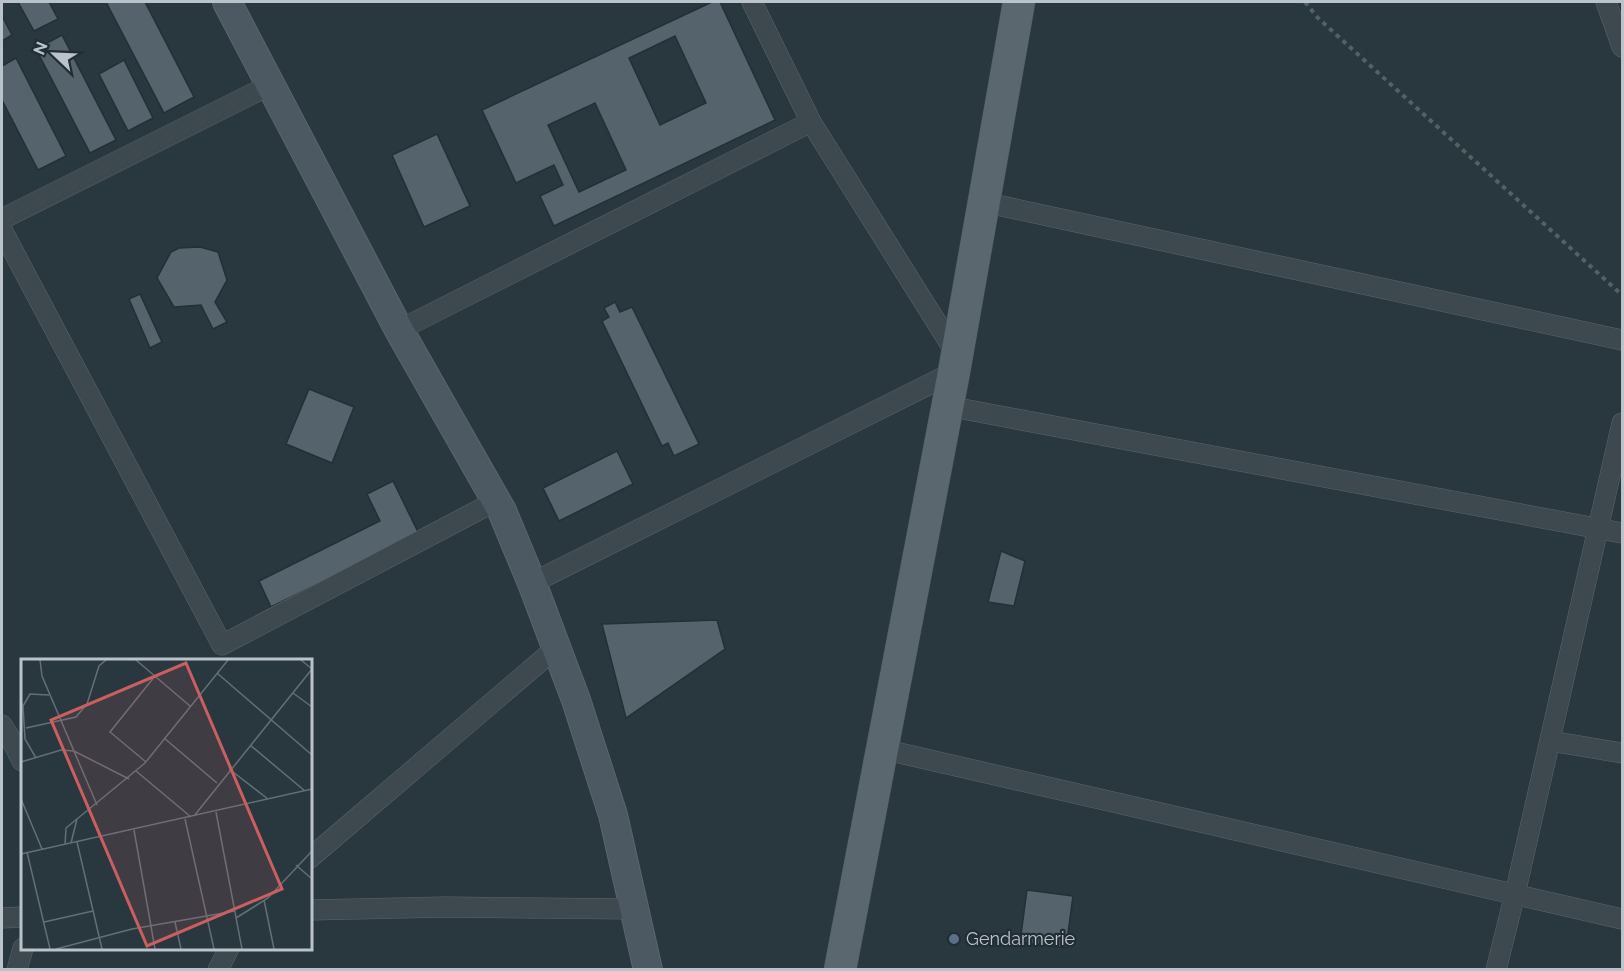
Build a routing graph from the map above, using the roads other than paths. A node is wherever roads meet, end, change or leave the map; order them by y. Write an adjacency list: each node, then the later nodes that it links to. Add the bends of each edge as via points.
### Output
1 (227, 2): 6 (street)
2 (1019, 2): 8 (main road)
3 (1606, 2): 5 (street)
4 (758, 4): 7 (street)
5 (1623, 47)
6 (270, 85): 9 (street); 11 (street)
7 (811, 122): 11 (street); 13 (street)
8 (983, 202): 12 (street); 13 (main road)
9 (2, 219)
10 (2, 230): 16 (street, via 222,645)
11 (399, 330): 16 (street)
12 (1623, 340)
13 (955, 363): 14 (main road); 19 (street)
14 (947, 406): 17 (street); 23 (main road)
15 (1623, 423): 17 (street)
16 (496, 501): 19 (street)
17 (1599, 528): 18 (street); 22 (street)
18 (1623, 533)
19 (532, 583): 20 (street)
20 (556, 648): 26 (street); 28 (street, via 613,815)
21 (2, 725): 25 (street)
22 (1550, 741): 24 (street); 27 (street)
23 (882, 749): 27 (street); 38 (main road)
24 (1623, 753)
25 (21, 759)
26 (312, 856)
27 (1515, 894): 32 (street); 39 (street)
28 (635, 909): 29 (street); 37 (street)
29 (312, 910)
30 (21, 917): 31 (street)
31 (2, 918)
32 (1623, 919)
33 (22, 950): 35 (street)
34 (228, 950): 36 (street)
35 (17, 969)
36 (218, 969)
37 (648, 969)
38 (840, 969)
39 (1496, 969)

